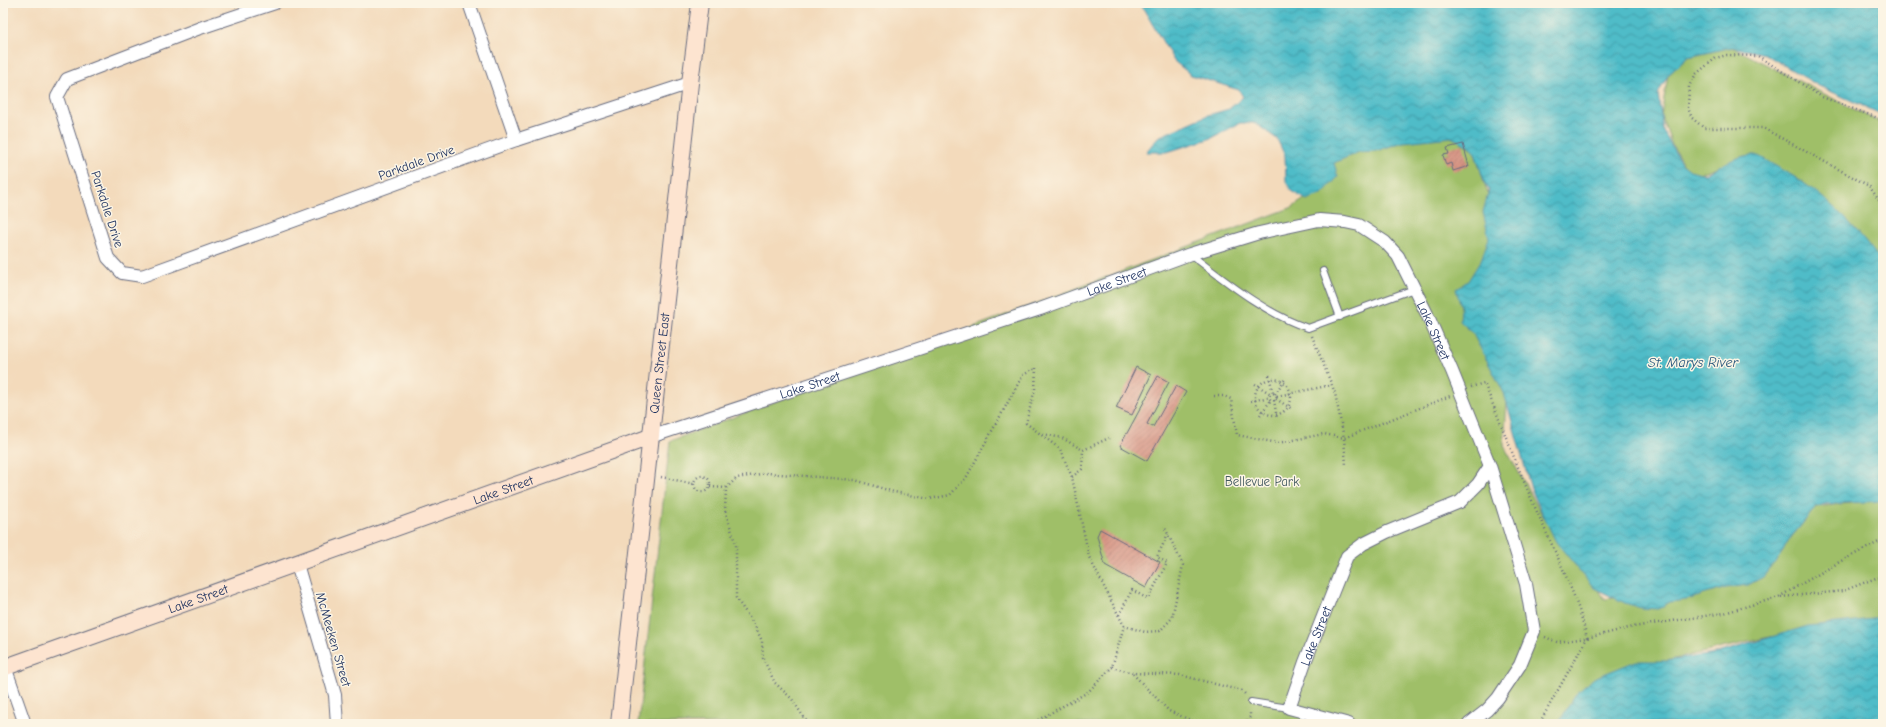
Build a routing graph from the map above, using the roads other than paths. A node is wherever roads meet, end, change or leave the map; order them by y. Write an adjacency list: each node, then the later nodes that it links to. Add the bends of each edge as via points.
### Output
1 (275, 3): 4 (street, Parkdale Drive)
2 (469, 3): 6 (street)
3 (700, 3): 5 (main road, Queen Street East)
4 (245, 8): 6 (street, Parkdale Drive, via 67,79 57,97 108,258 122,273 142,276)
5 (690, 83): 6 (street, Parkdale Drive); 11 (main road, Queen Street East)
6 (516, 140)
7 (1190, 254): 9 (street, Lake Street, via 1259,233 1319,220 1345,222 1359,225 1385,242 1398,256); 10 (lane, via 1229,284 1285,319 1308,328); 11 (street, Lake Street, via 1040,309)
8 (1323, 271): 10 (lane)
9 (1414, 289): 10 (lane); 12 (street, Lake Street)
10 (1340, 316)
11 (650, 437): 13 (main road, Lake Street); 19 (main road, Queen Street East, via 648,475)
12 (1490, 466): 16 (street, Lake Street, via 1478,484 1460,502 1387,532 1363,544 1347,556); 21 (street, Lake Street, via 1526,584 1534,631 1520,665 1498,698)
13 (297, 564): 14 (main road, Lake Street); 18 (street, McMeeken Street, via 335,696)
14 (4, 665): 17 (street)
15 (1251, 702): 16 (lane)
16 (1289, 708): 20 (street)
17 (25, 724)
18 (337, 724)
19 (619, 724)
20 (1349, 724)
21 (1469, 724)

